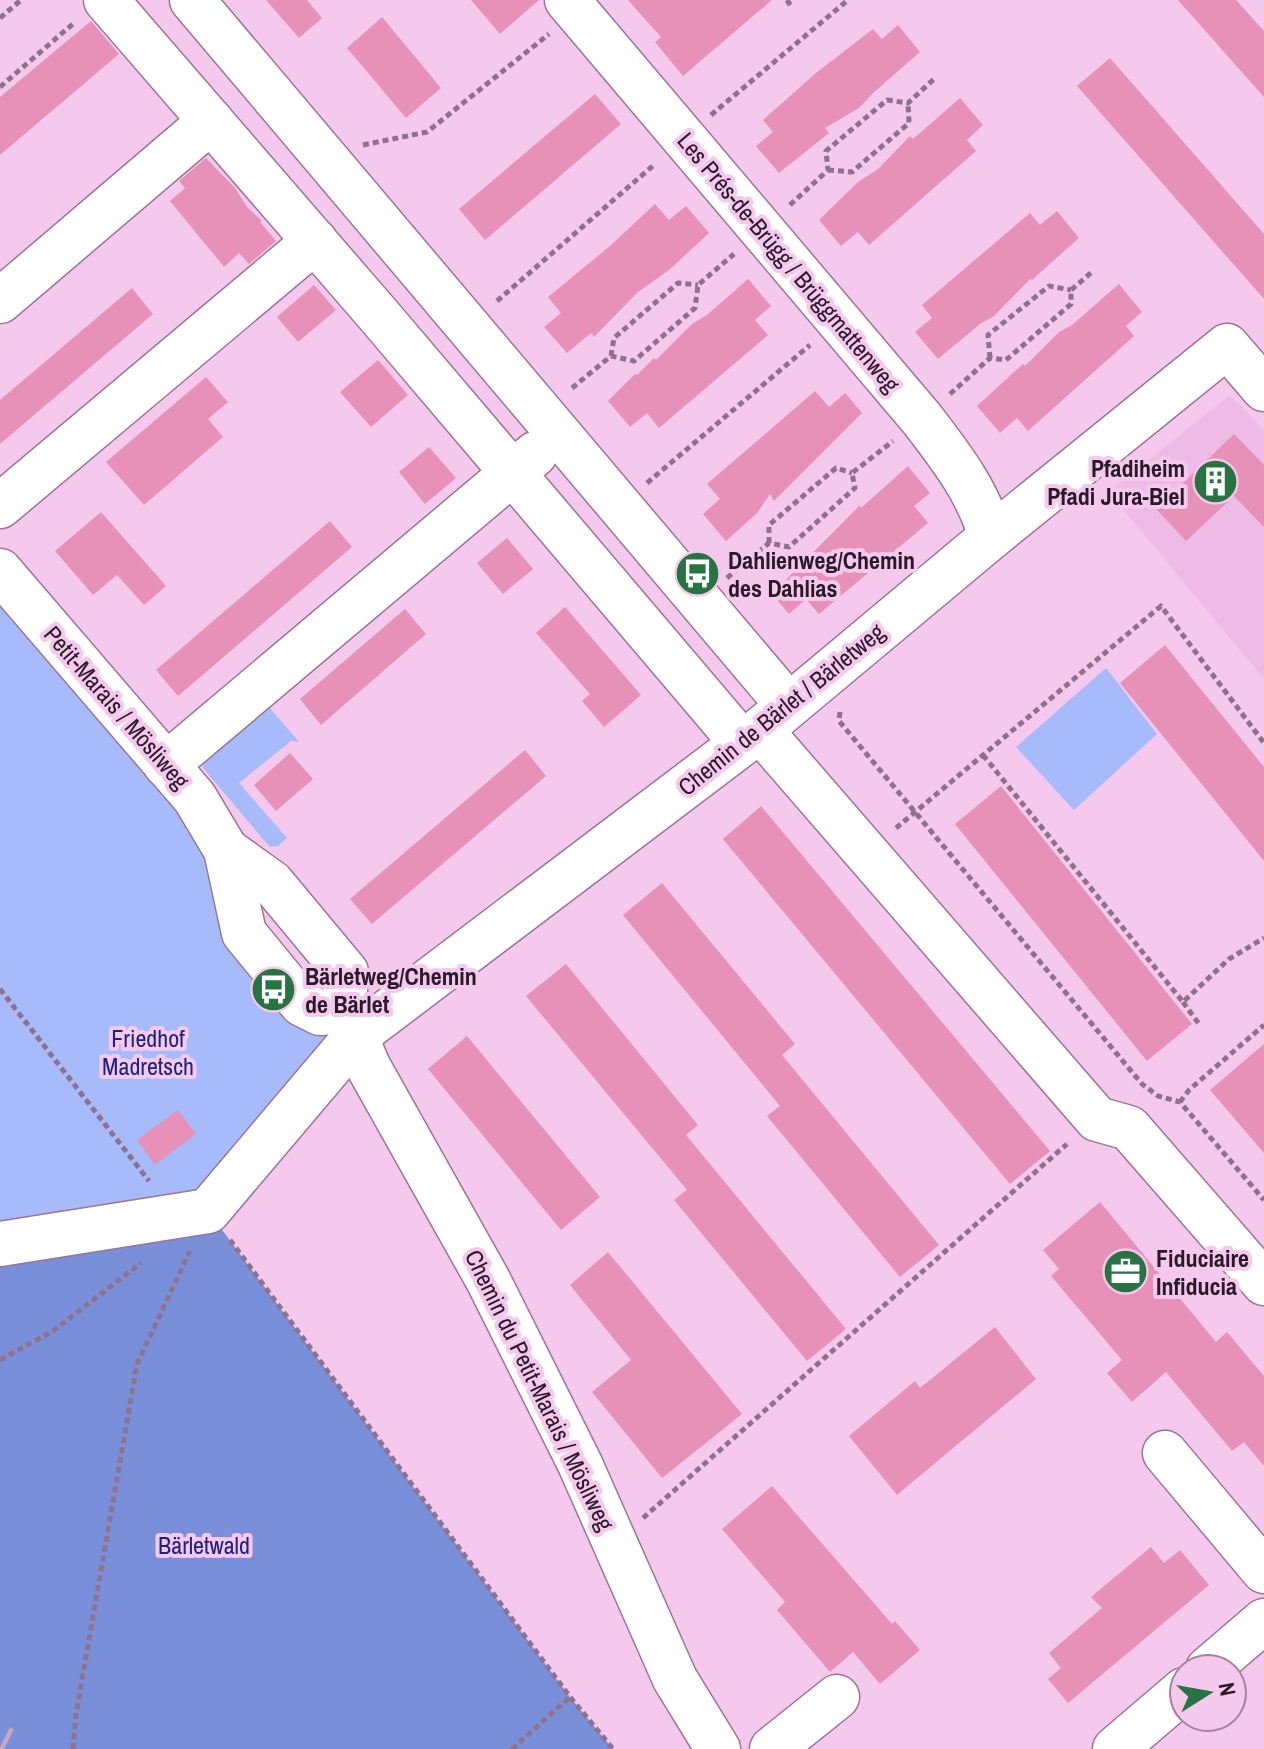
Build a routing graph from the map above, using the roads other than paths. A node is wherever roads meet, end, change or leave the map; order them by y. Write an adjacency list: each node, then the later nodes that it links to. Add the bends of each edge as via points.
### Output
1 (192, 0): 8 (street, via 322,153)
2 (567, 0): 11 (street, Les Prés-de-Brügg / Brüggmattenweg, via 922,419 970,484)
3 (92, 10): 4 (street)
4 (211, 121): 5 (street); 6 (street)
5 (315, 241): 9 (street); 10 (street)
6 (0, 301)
7 (1264, 389): 11 (street, Chemin de Bärlet / Bärletweg, via 1227,346)
8 (561, 415): 9 (street); 13 (street)
9 (512, 472): 13 (street); 14 (street)
10 (0, 506)
11 (991, 537): 13 (street, Chemin de Bärlet / Bärletweg)
12 (0, 571): 14 (street, Petit-Marais / Mösliweg)
13 (763, 726): 15 (street, Chemin de Bärlet / Bärletweg); 17 (street, via 1097,1119 1129,1128)
14 (166, 765): 15 (street, Petit-Marais / Mösliweg, via 195,798 226,850 244,933 302,1004)
15 (350, 1023): 16 (street, Chemin de Bärlet / Bärletweg, via 189,1214); 24 (street, Chemin du Petit-Marais / Mösliweg, via 369,1068 488,1280 580,1464 675,1679)
16 (0, 1244)
17 (1264, 1283)
18 (1165, 1453): 19 (street)
19 (1264, 1571)
20 (1264, 1621): 21 (street)
21 (1227, 1653)
22 (837, 1697): 25 (street)
23 (1168, 1704): 26 (street)
24 (718, 1749)
25 (772, 1749)
26 (1115, 1749)

